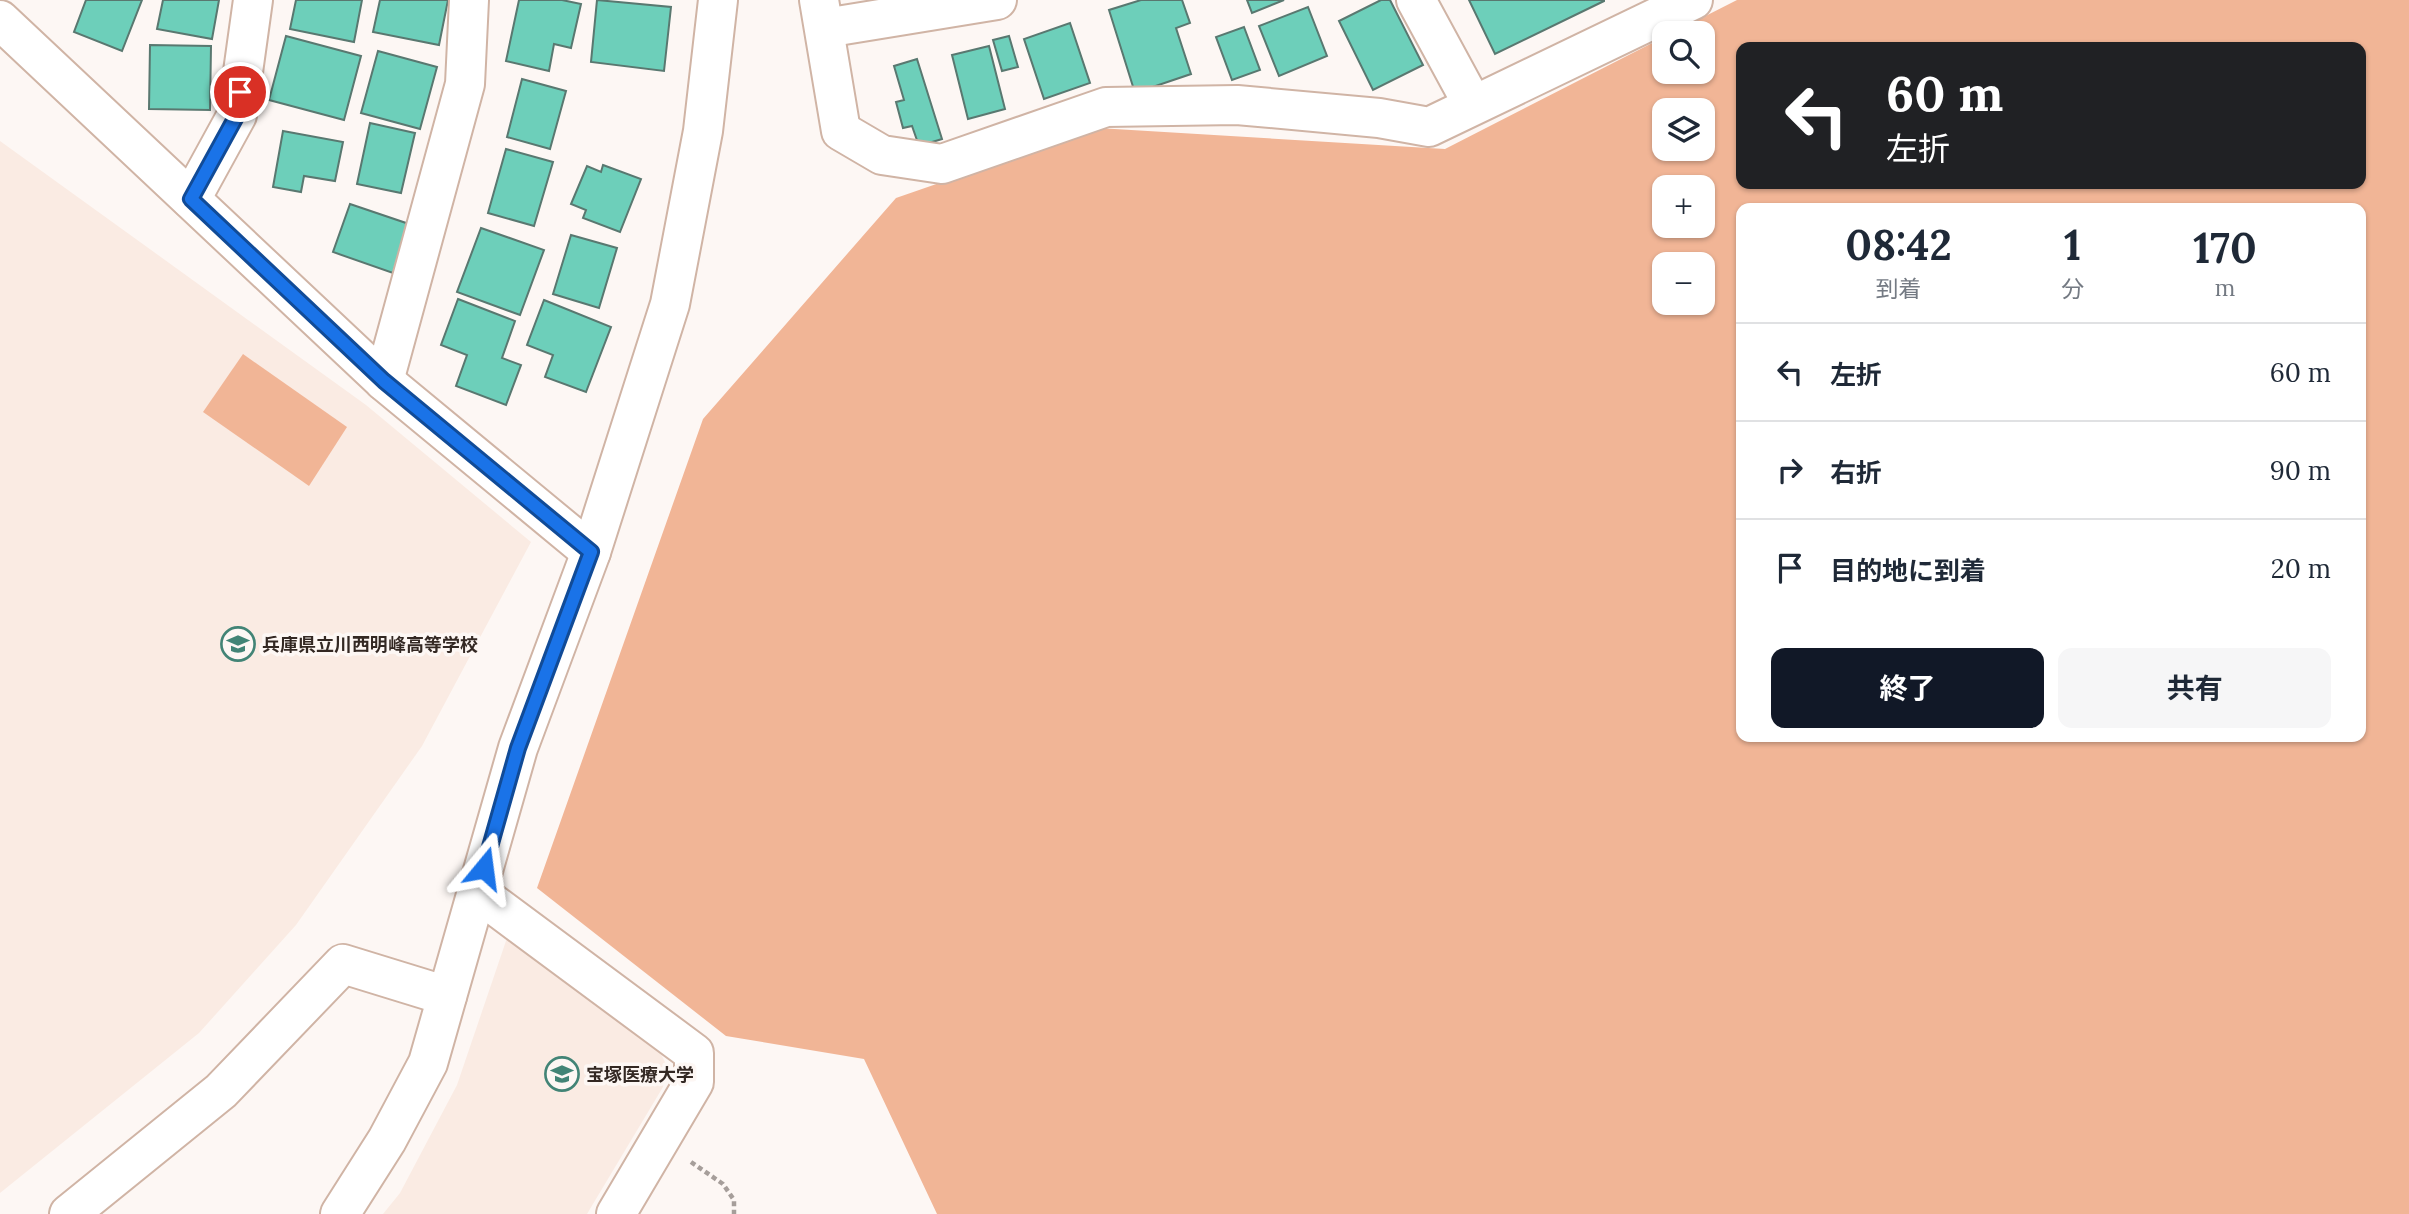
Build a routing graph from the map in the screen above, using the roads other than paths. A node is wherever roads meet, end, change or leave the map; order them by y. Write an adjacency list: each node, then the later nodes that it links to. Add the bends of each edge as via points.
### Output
1 (253, 0): 10 (street, via 237,115)
2 (469, 0): 11 (street, via 465,85)
3 (718, 0): 12 (street, via 703,131 670,304)
4 (997, 0): 7 (street)
5 (1416, 0): 9 (street)
6 (1693, 0): 9 (street)
7 (822, 14): 9 (street, via 841,131 882,155 942,164 1106,107 1237,105 1429,127)
8 (0, 20): 10 (street)
9 (1474, 105)
10 (191, 199): 11 (street)
11 (384, 381): 12 (street)
12 (591, 552): 13 (street, via 518,748)
13 (477, 891): 14 (street); 17 (street, via 694,1053 694,1082)
14 (447, 996): 15 (street, via 343,964 221,1091); 16 (street, via 428,1063)
15 (69, 1214)
16 (340, 1214)
17 (616, 1214)

